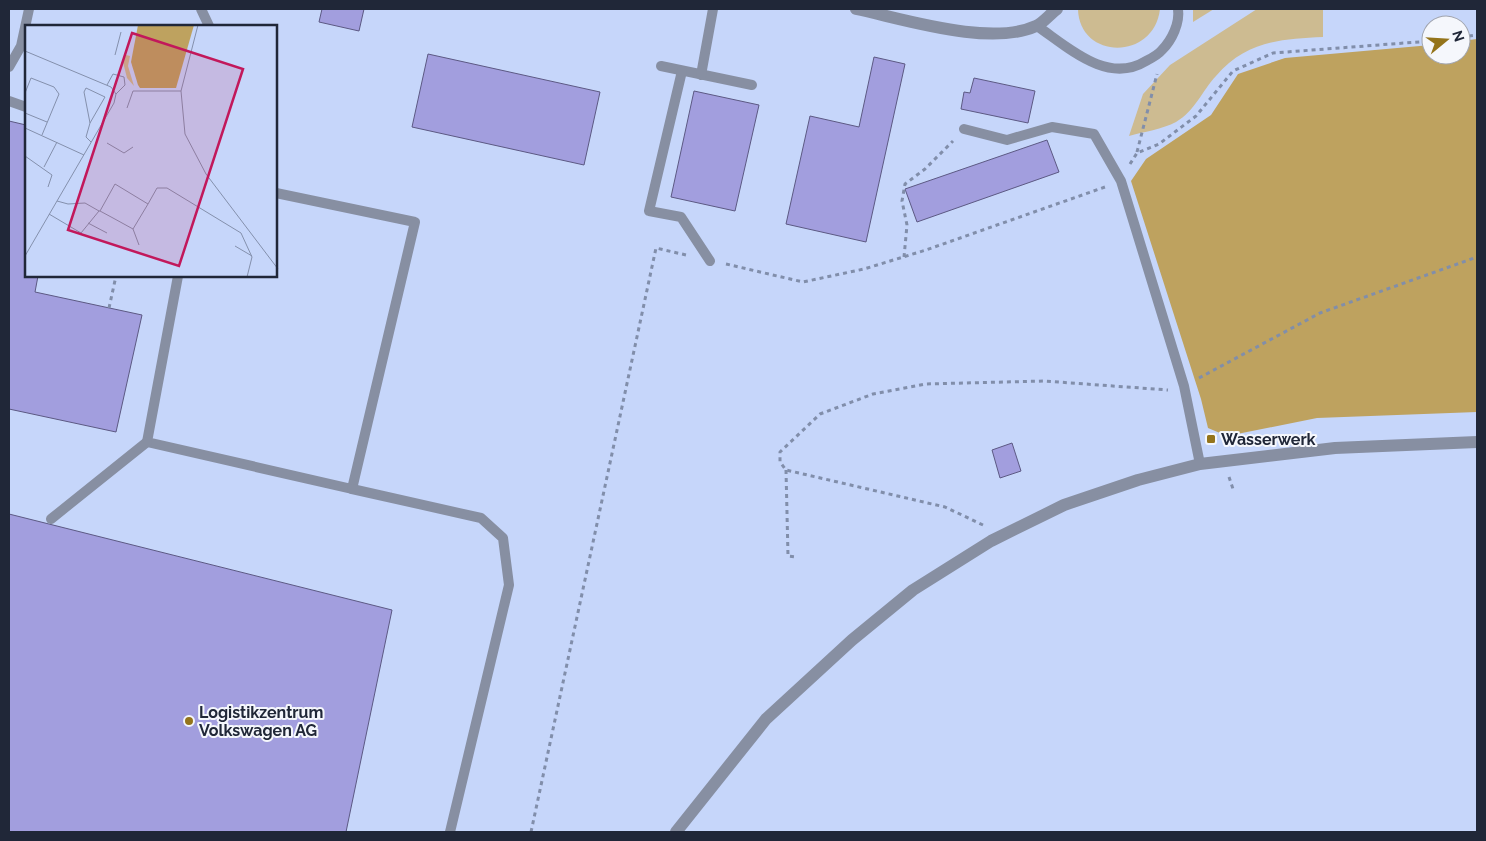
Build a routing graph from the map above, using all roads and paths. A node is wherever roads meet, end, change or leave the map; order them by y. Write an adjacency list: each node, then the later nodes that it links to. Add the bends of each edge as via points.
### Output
1 (29, 9): 7 (lane)
2 (201, 9): 8 (lane)
3 (713, 9): 16 (lane)
4 (856, 9): 9 (street, via 972,34 1010,33)
5 (1057, 9): 9 (street)
6 (1178, 9): 12 (lane, via 1179,16 1170,42)
7 (26, 25)
8 (209, 25)
9 (1037, 26): 12 (lane, via 1089,62 1115,69 1138,66)
10 (25, 28): 14 (lane, via 21,46)
11 (1421, 42): 21 (path, via 1273,53 1233,71 1196,116 1159,144)
12 (1160, 53): 21 (path, via 1157,77)
13 (661, 66): 15 (lane)
14 (9, 67)
15 (682, 71): 16 (lane); 26 (lane, via 649,210 681,217)
16 (701, 75): 17 (lane)
17 (752, 85)
18 (9, 101): 19 (lane)
19 (25, 107)
20 (964, 130): 22 (lane, via 1007,140 1052,127 1094,134); 25 (path, via 905,184 902,202 907,225)
21 (1136, 153): 22 (path)
22 (1122, 181): 25 (path); 30 (lane)
23 (278, 193): 35 (lane, via 415,222)
24 (1477, 257): 30 (path, via 1320,313)
25 (904, 258): 26 (path, via 803,282)
26 (710, 261): 40 (path, via 656,248)
27 (116, 278): 29 (path)
28 (178, 278): 31 (lane)
29 (109, 308)
30 (1184, 386): 33 (lane); 34 (path, via 1177,390 1044,381 926,384 873,394 820,414 780,452 780,462)
31 (148, 442): 35 (lane); 36 (lane)
32 (1477, 442): 33 (street, via 1335,448)
33 (1200, 464): 37 (street, via 1138,480 1064,505)
34 (786, 470): 37 (path, via 945,507 982,523); 38 (path, via 788,556)
35 (352, 489): 39 (lane, via 481,518 503,538 508,585)
36 (51, 519)
37 (991, 541): 41 (street, via 913,590 852,640 766,719)
38 (797, 557)
39 (450, 832)
40 (531, 832)
41 (676, 832)

